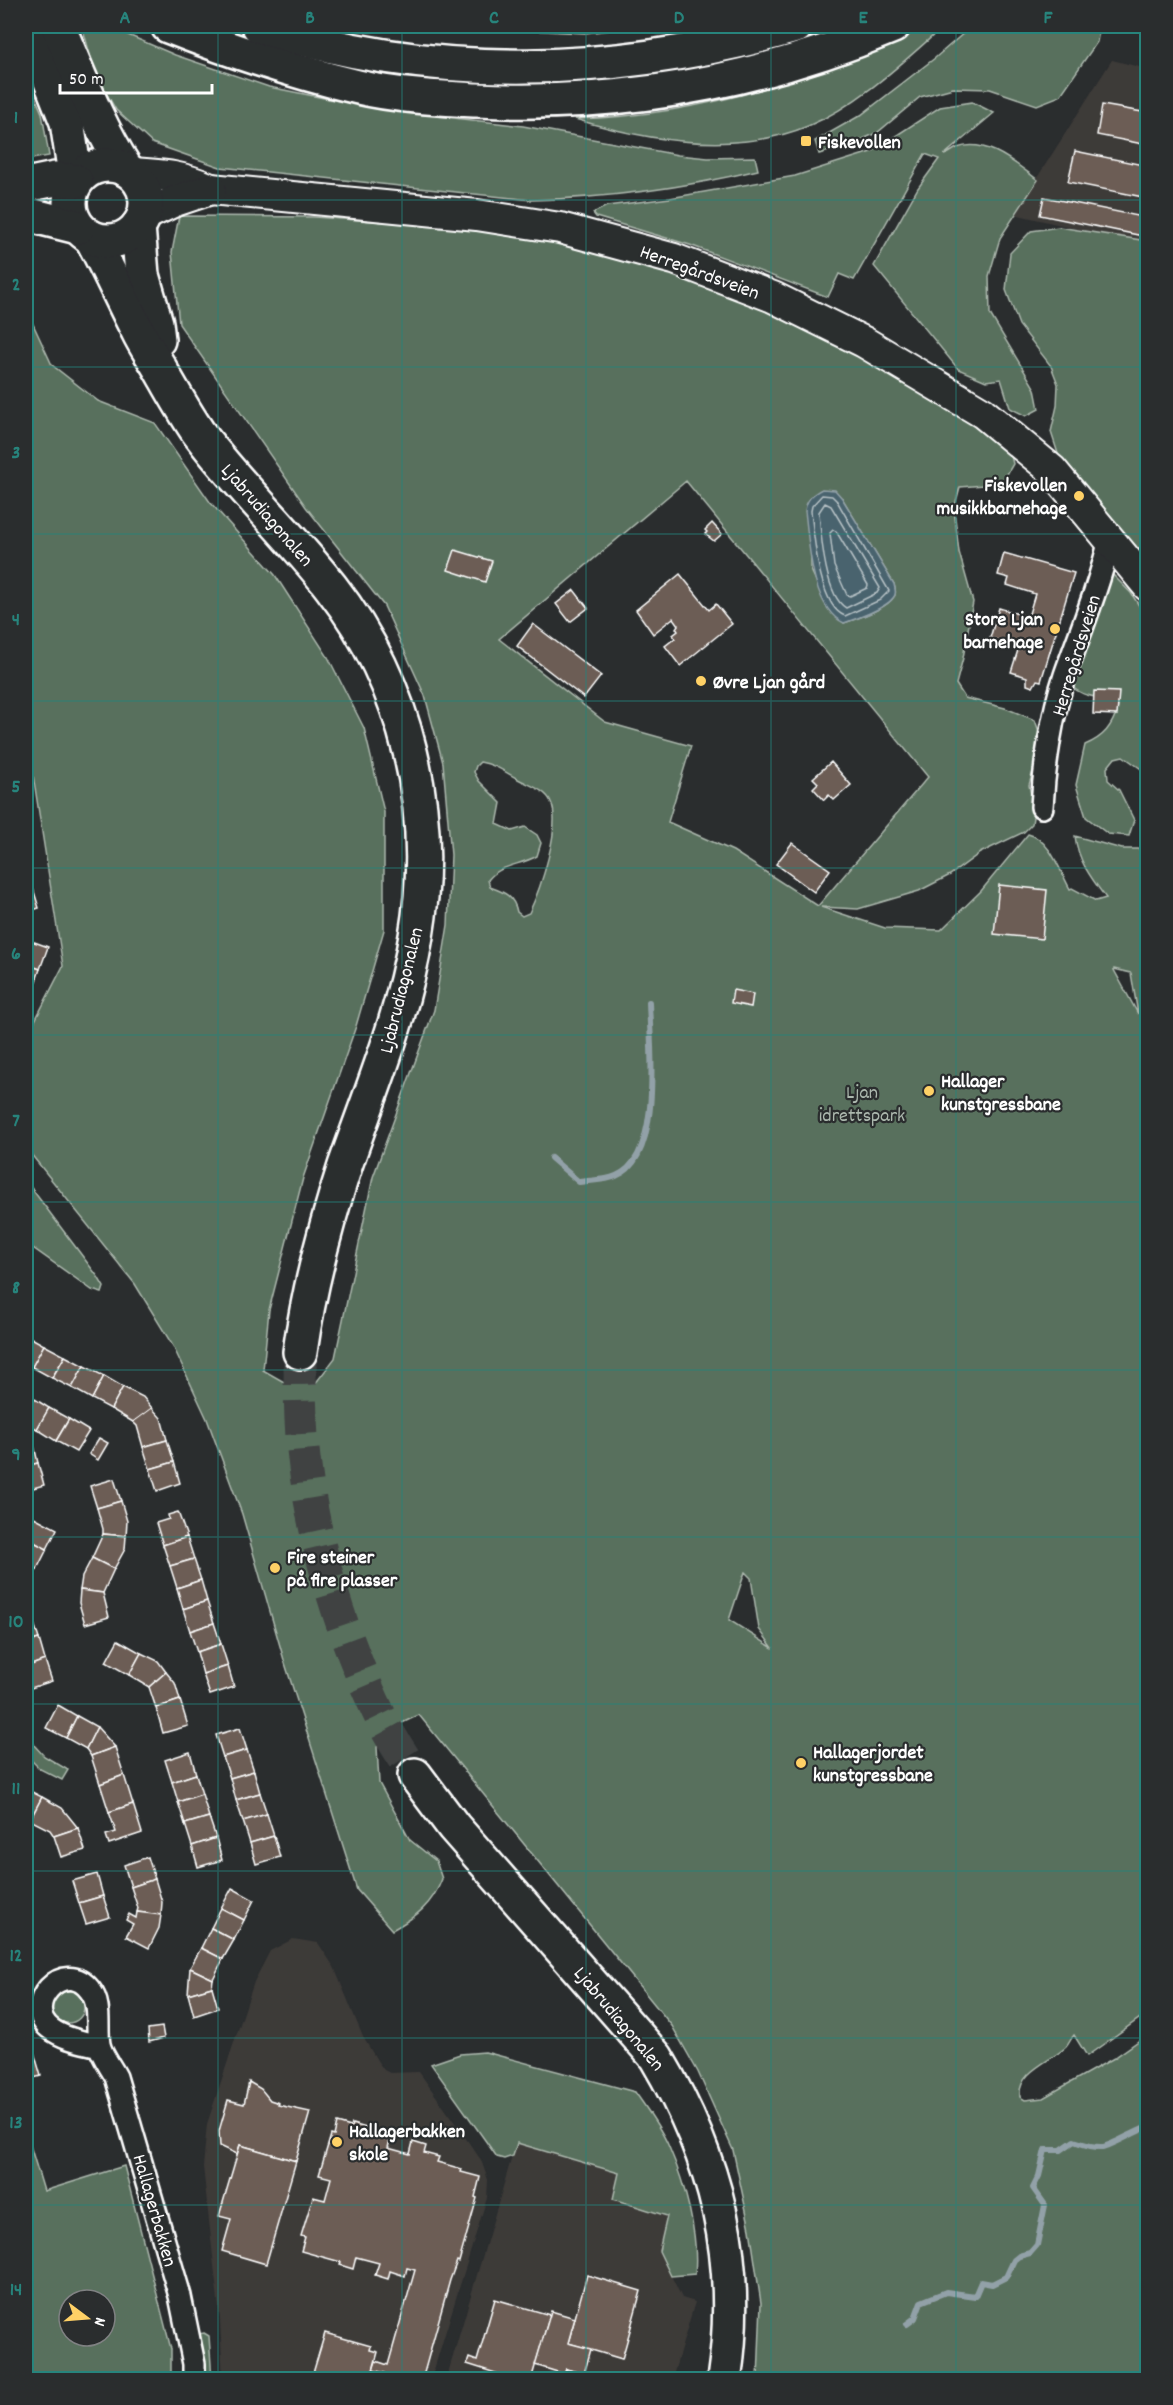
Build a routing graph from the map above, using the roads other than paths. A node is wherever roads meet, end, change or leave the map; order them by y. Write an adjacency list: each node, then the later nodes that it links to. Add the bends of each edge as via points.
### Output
1 (29, 26): 7 (main road)
2 (58, 26): 7 (main road)
3 (168, 26): 6 (main road, via 254,57 359,87 435,98 524,102 594,99 693,87 775,68)
4 (259, 26): 5 (main road, via 383,55 523,67 658,57 732,44)
5 (796, 26)
6 (893, 26)
7 (68, 85): 8 (main road); 9 (main road, via 68,122)
8 (129, 171): 9 (main road, via 116,165 94,167); 11 (street, Herregårdsveien, via 166,174); 13 (main road, via 143,188 146,207)
9 (76, 181): 10 (main road, via 55,179); 14 (main road, via 69,204 72,216)
10 (26, 184)
11 (211, 189): 13 (street, Herregårdsveien, via 175,201); 16 (street, Herregårdsveien, via 541,225 621,243 717,274 864,342 983,413 1052,470)
12 (26, 214): 14 (main road)
13 (141, 221): 14 (main road, via 125,237 116,240 99,240); 15 (main road, Ljabrudiagonalen, via 142,275 156,323)
14 (84, 232): 15 (main road, Ljabrudiagonalen)
15 (162, 371): 19 (main road, Ljabrudiagonalen, via 209,445 332,589 375,657 392,692 420,802 423,844 417,936 407,981 325,1231)
16 (1110, 539): 17 (street, Herregårdsveien); 18 (street, Herregårdsveien, via 1064,678)
17 (1148, 586)
18 (1042, 807)
19 (300, 1352)
20 (415, 1775): 22 (main road, Ljabrudiagonalen, via 454,1827 656,2056 677,2091 709,2169 723,2230 730,2295)
21 (99, 2046): 23 (street, Hallagerbakken, via 116,2077 169,2253 187,2327)
22 (726, 2372)
23 (194, 2379)

